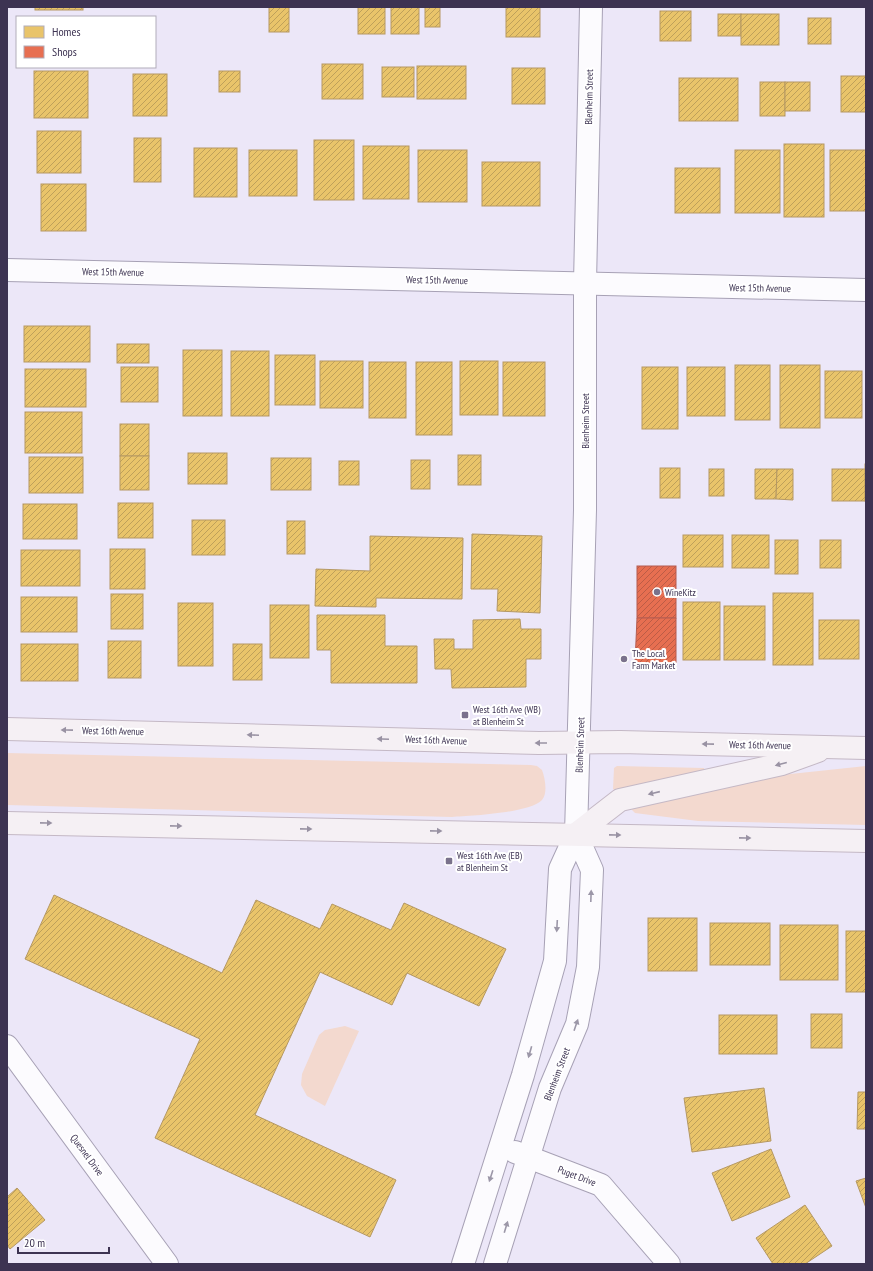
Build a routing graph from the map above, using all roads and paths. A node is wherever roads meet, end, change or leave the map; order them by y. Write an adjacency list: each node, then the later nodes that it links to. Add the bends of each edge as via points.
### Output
1 (591, 7): 3 (street, Blenheim Street)
2 (7, 270): 3 (street, West 15th Avenue)
3 (585, 283): 4 (street, West 15th Avenue); 6 (street, Blenheim Street, via 585,510)
4 (866, 290)
5 (7, 729): 6 (main road, West 16th Avenue, one-way to 5)
6 (580, 742): 7 (main road, West 16th Avenue, one-way to 6); 10 (street, Blenheim Street)
7 (831, 747): 8 (main road, West 16th Avenue); 10 (main road, one-way to 10, via 782,764 620,800)
8 (866, 748)
9 (7, 823): 10 (main road, one-way to 10)
10 (576, 834): 11 (main road, one-way to 11); 13 (street, Blenheim Street, one-way to 13, via 560,869 555,961); 14 (street, Blenheim Street, one-way to 10, via 550,1088 577,1024 588,967 592,870)
11 (866, 841)
12 (7, 1046): 15 (street, Quesnel Drive)
13 (501, 1146): 14 (street, Puget Drive); 16 (street, Blenheim Street, one-way to 16)
14 (528, 1157): 17 (street, Blenheim Street, one-way to 14); 18 (street, Puget Drive, via 601,1185)
15 (167, 1264)
16 (463, 1264)
17 (494, 1264)
18 (669, 1264)

